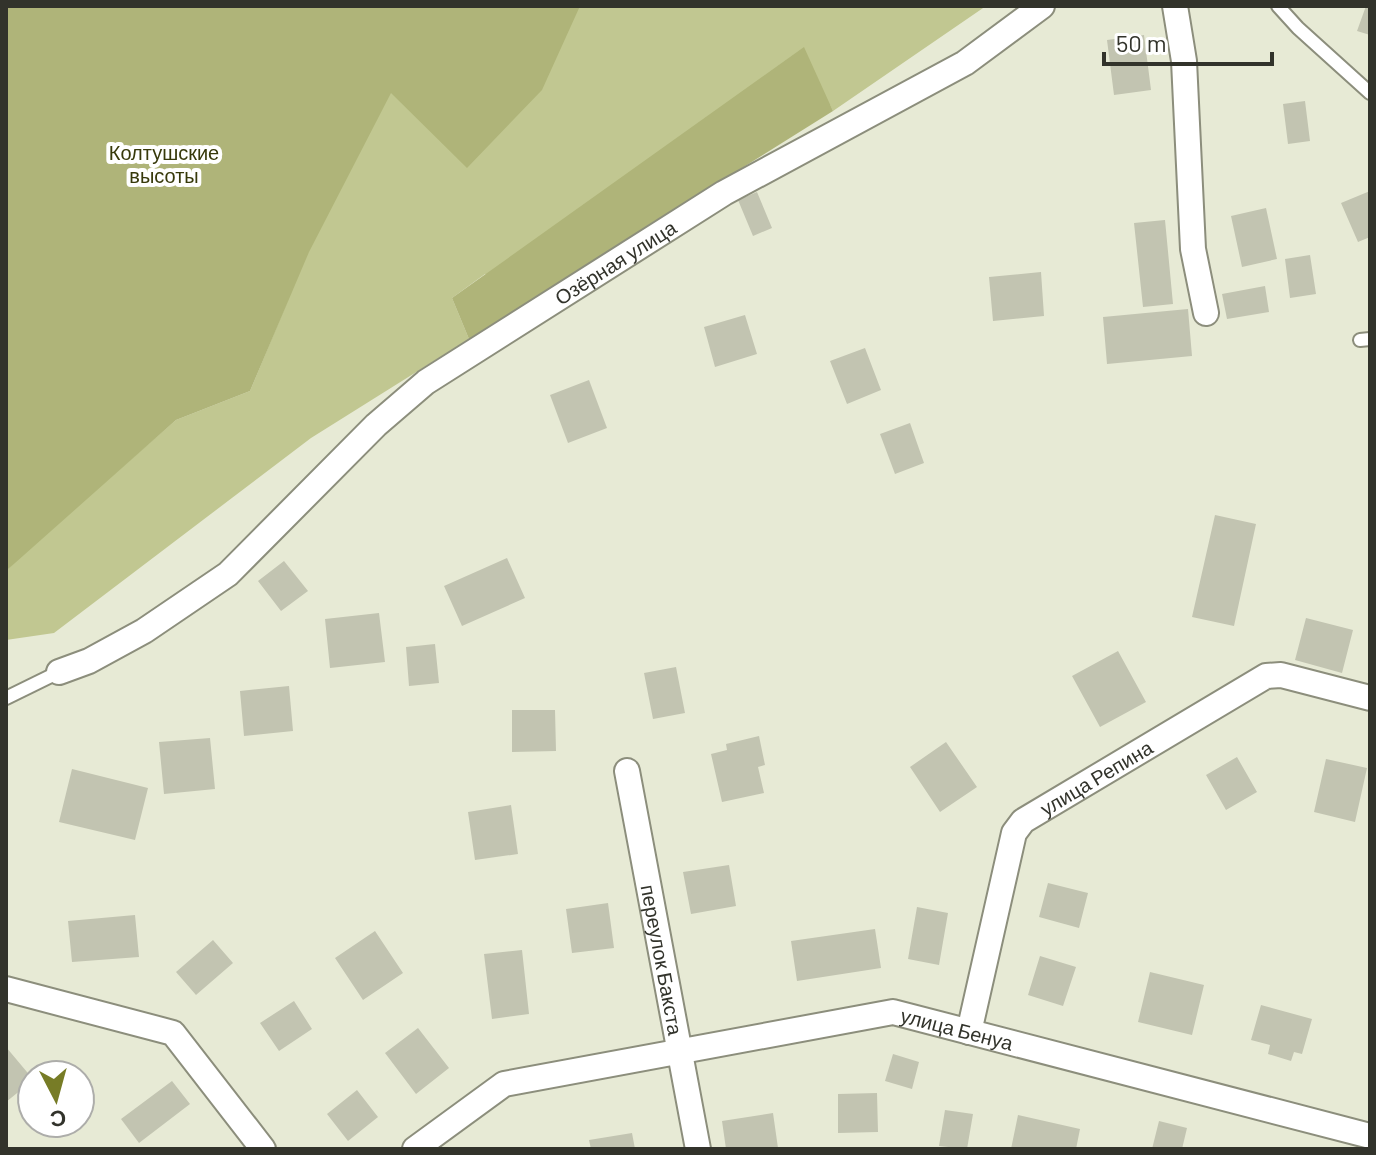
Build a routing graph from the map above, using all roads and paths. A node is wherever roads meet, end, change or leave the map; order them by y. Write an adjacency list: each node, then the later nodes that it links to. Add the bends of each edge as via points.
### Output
1 (1042, 6): 6 (street, Озёрная улица, via 965,63 724,193 426,382 228,574 144,631)
2 (1175, 6): 5 (street, via 1184,61 1193,249)
3 (1278, 6): 4 (lane)
4 (1370, 93)
5 (1206, 313)
6 (59, 672): 7 (lane)
7 (6, 698)
8 (1370, 698): 11 (street, улица Репина, via 1281,675 1266,676 1023,821 1014,833)
9 (627, 771): 12 (street, переулок Бакста)
10 (6, 989): 14 (street, via 173,1033)
11 (969, 1032): 12 (street, улица Бенуа, via 893,1012); 13 (street, улица Бенуа)
12 (678, 1053): 15 (street, улица Бенуа, via 504,1084); 16 (street, переулок Бакста)
13 (1370, 1136)
14 (263, 1149)
15 (415, 1149)
16 (698, 1149)

